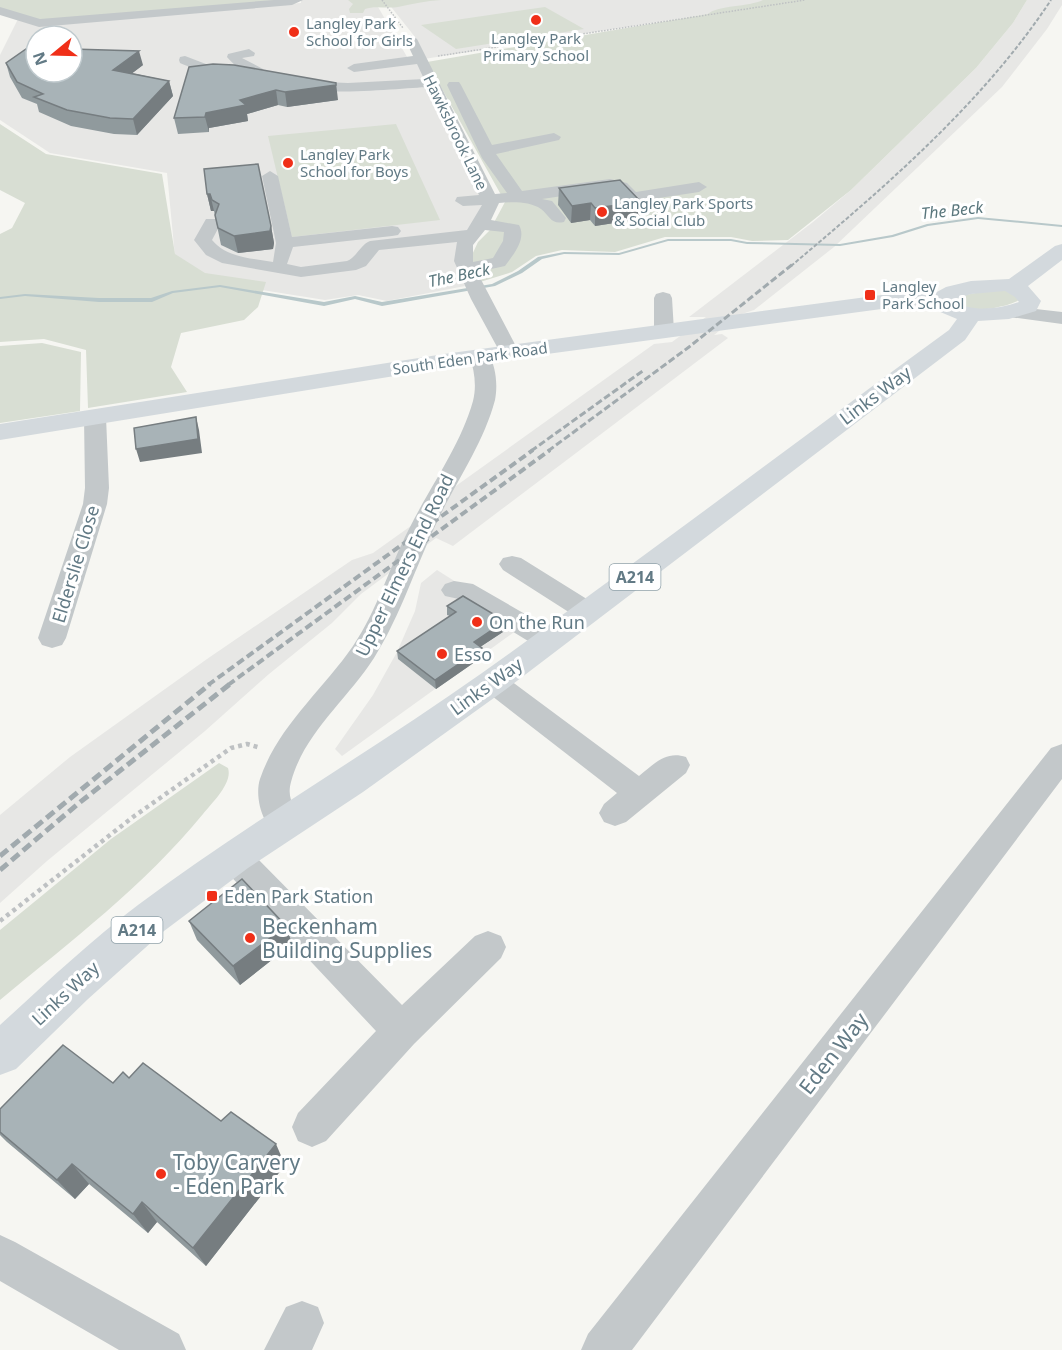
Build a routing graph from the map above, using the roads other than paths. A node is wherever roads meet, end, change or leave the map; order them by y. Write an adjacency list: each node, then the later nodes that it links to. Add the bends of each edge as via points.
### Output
1 (297, 0): 2 (street); 3 (street, via 39,23)
2 (308, 0)
3 (0, 11)
4 (369, 52): 5 (street, via 372,58 404,57)
5 (412, 52): 8 (street); 10 (street); 12 (street, Hawksbrook Lane)
6 (249, 53): 7 (street, via 233,57 267,77 217,73)
7 (185, 60)
8 (343, 69)
9 (319, 72): 10 (street, via 291,79 327,93)
10 (411, 83): 12 (street)
11 (454, 85): 15 (street)
12 (436, 90): 13 (street); 19 (street, Hawksbrook Lane)
13 (420, 99)
14 (554, 137): 15 (street)
15 (487, 151): 18 (street)
16 (270, 176): 25 (street)
17 (699, 187): 18 (street, via 632,197 621,186 610,184)
18 (518, 197): 19 (street); 21 (street, via 546,205)
19 (489, 198): 20 (street); 23 (street, Hawksbrook Lane, via 491,206)
20 (463, 201)
21 (558, 218)
22 (212, 224): 27 (street, via 203,240 218,255)
23 (476, 230): 24 (street); 28 (street, Hawksbrook Lane, via 464,244 463,261); 28 (street, via 501,226 513,229 512,241 499,262)
24 (453, 237): 25 (street, via 444,226); 27 (street, via 376,245 360,262 337,268 301,272)
25 (285, 243): 27 (street)
26 (1062, 250): 29 (main road)
27 (278, 268)
28 (469, 274): 37 (street, Hawksbrook Lane)
29 (1013, 286): 31 (main road, South Eden Park Road, via 982,286); 32 (main road)
30 (663, 298): 36 (street)
31 (941, 299): 34 (main road, via 952,311); 36 (main road, South Eden Park Road, via 890,301)
32 (1030, 301): 33 (main road, via 1028,306); 35 (street)
33 (1009, 312): 34 (main road); 35 (street)
34 (969, 315): 43 (main road, Links Way / A214, via 957,335)
35 (1062, 315)
36 (664, 331): 37 (main road, South Eden Park Road)
37 (509, 352): 38 (main road, South Eden Park Road)
38 (480, 356): 39 (main road, South Eden Park Road); 51 (street, Upper Elmers End Road, via 486,386 479,416 425,520 384,613 358,660 300,733 278,772 273,795 277,811)
39 (95, 417): 40 (main road, South Eden Park Road); 44 (street, Elderslie Close, via 95,504)
40 (0, 432)
41 (512, 564): 43 (street)
42 (454, 590): 45 (street, via 464,590)
43 (588, 612): 45 (main road, Links Way / A214)
44 (52, 638)
45 (548, 640): 46 (main road, Links Way / A214)
46 (493, 682): 49 (street); 51 (main road, Links Way / A214)
47 (1062, 756): 59 (street, Eden Way)
48 (675, 765): 49 (street)
49 (639, 793): 50 (street)
50 (615, 813)
51 (287, 823): 52 (main road, Links Way / A214)
52 (234, 857): 54 (street); 55 (main road, Links Way / A214, via 116,946)
53 (488, 946): 54 (street)
54 (401, 1031): 56 (street)
55 (0, 1054)
56 (312, 1127)
57 (0, 1257): 58 (street)
58 (154, 1348)
59 (604, 1350)

